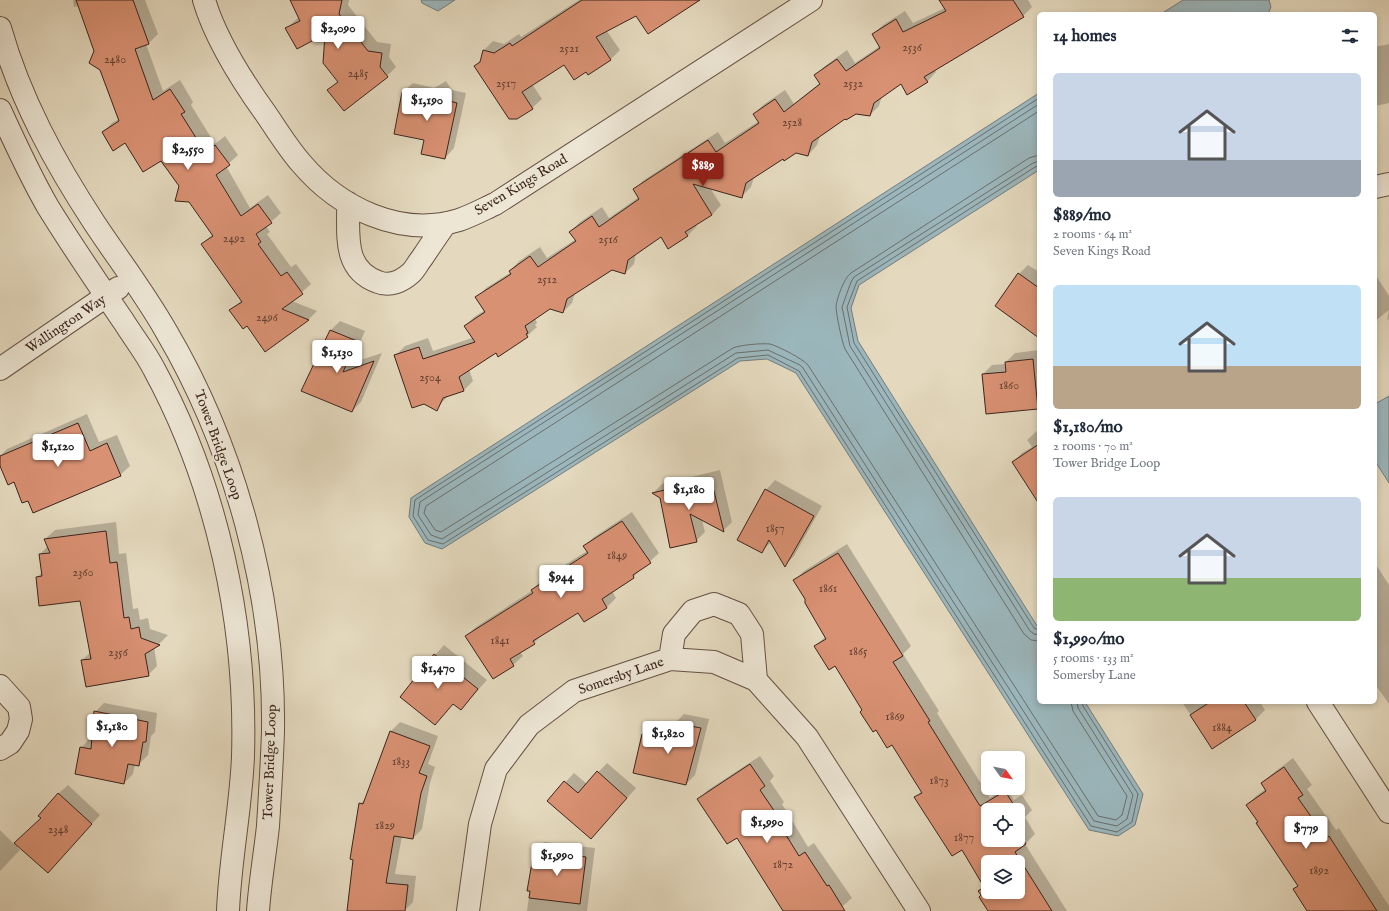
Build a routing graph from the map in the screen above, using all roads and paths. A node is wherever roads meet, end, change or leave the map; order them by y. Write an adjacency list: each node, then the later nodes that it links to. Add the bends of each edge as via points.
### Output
1 (204, 0): 7 (street, Seven Kings Road, via 224,46 257,102 300,163 324,186)
2 (811, 0): 8 (street, Seven Kings Road, via 495,204 460,220)
3 (0, 28): 9 (street, Tower Bridge Loop, via 28,104 56,162)
4 (0, 110): 10 (street, Tower Bridge Loop, via 27,169 49,208)
5 (1389, 184): 6 (street)
6 (1377, 187)
7 (348, 203): 8 (street, Seven Kings Road, via 375,216 403,224 431,226); 8 (street, via 349,246 354,263 360,272 380,283 392,284 412,272)
8 (446, 223)
9 (132, 279): 10 (street, Wallington Way); 19 (street, Tower Bridge Loop, via 166,329 195,383 214,427 247,528 260,584 272,680 273,730 268,827)
10 (106, 296): 11 (street, Wallington Way); 18 (street, Tower Bridge Loop, via 153,368 184,433 206,493 224,559 237,627 243,755)
11 (0, 369)
12 (670, 658): 13 (street, Somersby Lane, via 714,662); 13 (street, via 674,634 693,611 714,604 739,614 752,634); 20 (street, Somersby Lane, via 574,691 529,725 496,769 480,824)
13 (756, 680): 21 (street, Somersby Lane, via 807,737)
14 (0, 686): 16 (street, via 19,707 21,719 18,731 10,743)
15 (1319, 704): 17 (street)
16 (0, 749)
17 (1389, 812)
18 (228, 911)
19 (258, 911)
20 (468, 911)
21 (919, 911)

